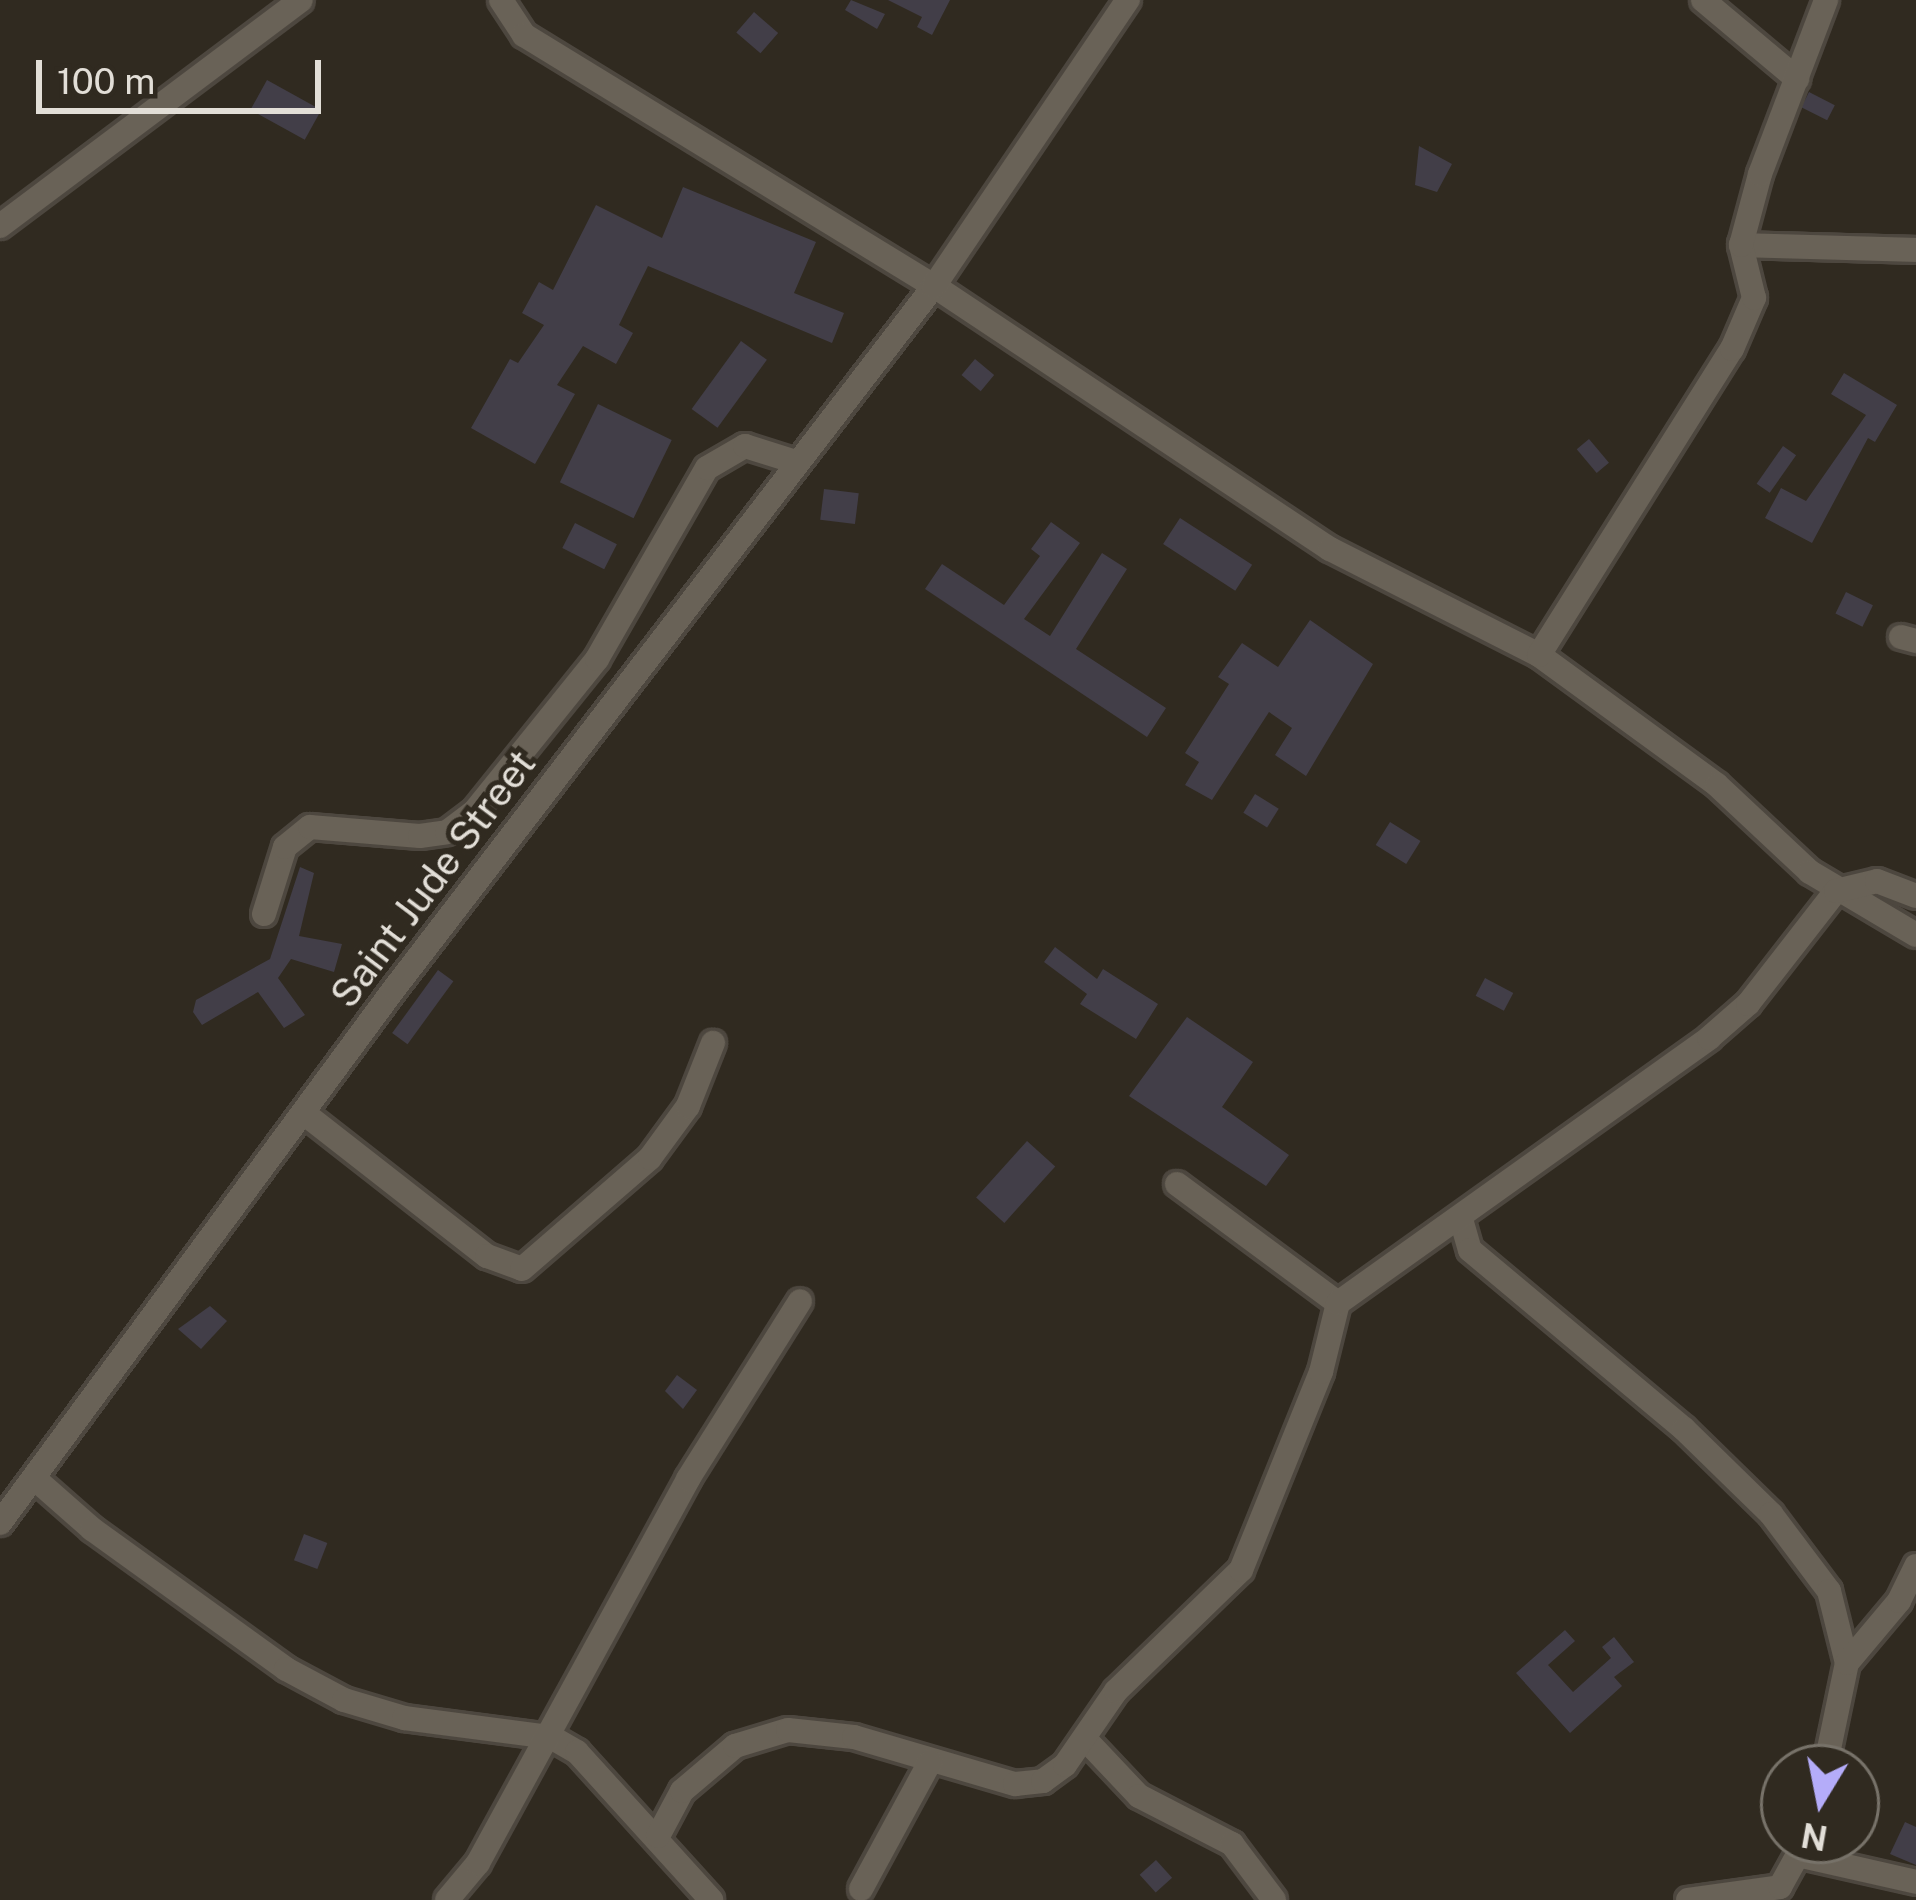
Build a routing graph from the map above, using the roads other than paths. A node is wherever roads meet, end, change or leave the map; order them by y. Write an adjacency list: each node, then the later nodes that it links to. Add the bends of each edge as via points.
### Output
1 (301, 0): 7 (street)
2 (501, 0): 10 (street, via 524,34)
3 (1128, 0): 10 (street, Saint Jude Street)
4 (1703, 0): 6 (street)
5 (1826, 0): 6 (street)
6 (1797, 79): 8 (street)
7 (0, 226)
8 (1741, 245): 9 (street); 12 (street, via 1754,298 1732,349)
9 (1916, 250)
10 (934, 286): 11 (street, Saint Jude Street); 12 (street, via 1330,549)
11 (796, 462): 15 (street, via 746,446 707,468 597,659 474,812 447,832 420,836 310,827 285,847); 19 (street, Saint Jude Street)
12 (1539, 655): 13 (street, via 1717,784)
13 (1834, 893): 14 (street, via 1877,881); 16 (street); 17 (street); 21 (street, via 1748,1004)
14 (1916, 896)
15 (264, 914)
16 (1916, 935)
17 (1916, 949)
18 (713, 1043): 19 (street, via 688,1106 650,1158 522,1269 487,1256)
19 (305, 1114): 24 (street, Saint Jude Street)
20 (1178, 1184): 23 (street)
21 (1461, 1219): 23 (street); 27 (street, via 1481,1261 1684,1429 1771,1514 1829,1591)
22 (800, 1301): 28 (street, via 688,1479)
23 (1338, 1303): 29 (street, via 1321,1372 1268,1487 1241,1570 1116,1690)
24 (34, 1478): 25 (street, Saint Jude Street); 28 (street, via 251,1644 344,1700 404,1718)
25 (0, 1523)
26 (1916, 1566): 27 (street, via 1899,1601)
27 (1847, 1663): 30 (street)
28 (551, 1737): 32 (street, via 608,1778); 37 (street, via 478,1863)
29 (1086, 1740): 31 (street, via 1042,1781 1015,1784); 39 (street, via 1139,1796 1232,1844)
30 (1830, 1744)
31 (930, 1762): 32 (street, via 854,1737 788,1730 735,1746 682,1791); 36 (street)
32 (658, 1836): 38 (street)
33 (1791, 1864): 40 (street, via 1766,1894)
34 (1857, 1864): 35 (street)
35 (1916, 1882)
36 (861, 1889)
37 (447, 1900)
38 (711, 1900)
39 (1274, 1900)
40 (1688, 1900)

